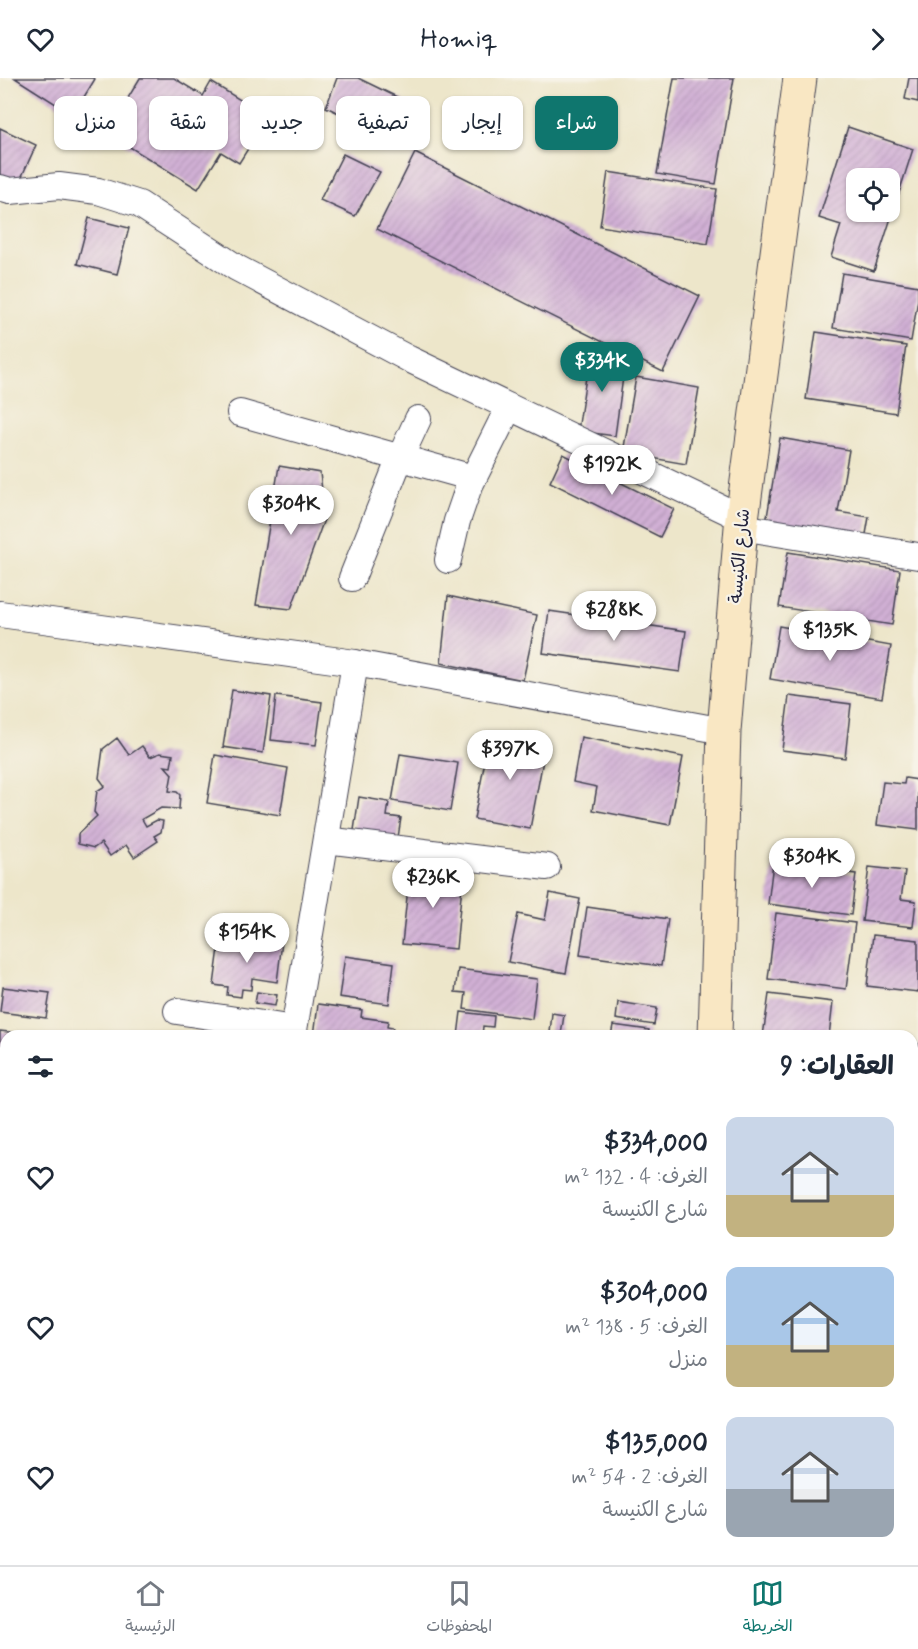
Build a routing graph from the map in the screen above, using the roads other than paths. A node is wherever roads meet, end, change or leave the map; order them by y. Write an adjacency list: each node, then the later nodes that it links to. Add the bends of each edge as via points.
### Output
1 (800, 78): 8 (main road, شارع الكنيسة)
2 (0, 188): 3 (street, via 10,191 58,186 98,191 139,204 237,268)
3 (509, 407): 7 (street); 8 (street)
4 (240, 413): 6 (street)
5 (418, 419): 6 (street)
6 (400, 458): 7 (street); 11 (street)
7 (473, 478): 10 (street)
8 (741, 522): 9 (street); 14 (main road, شارع الكنيسة)
9 (918, 556)
10 (448, 560)
11 (352, 578)
12 (0, 614): 13 (street)
13 (355, 663): 14 (street); 15 (street)
14 (724, 732): 20 (main road, شارع الكنيسة)
15 (326, 840): 16 (street); 19 (street)
16 (547, 867)
17 (177, 1011): 18 (street)
18 (278, 1030)
19 (294, 1030)
20 (715, 1030)

